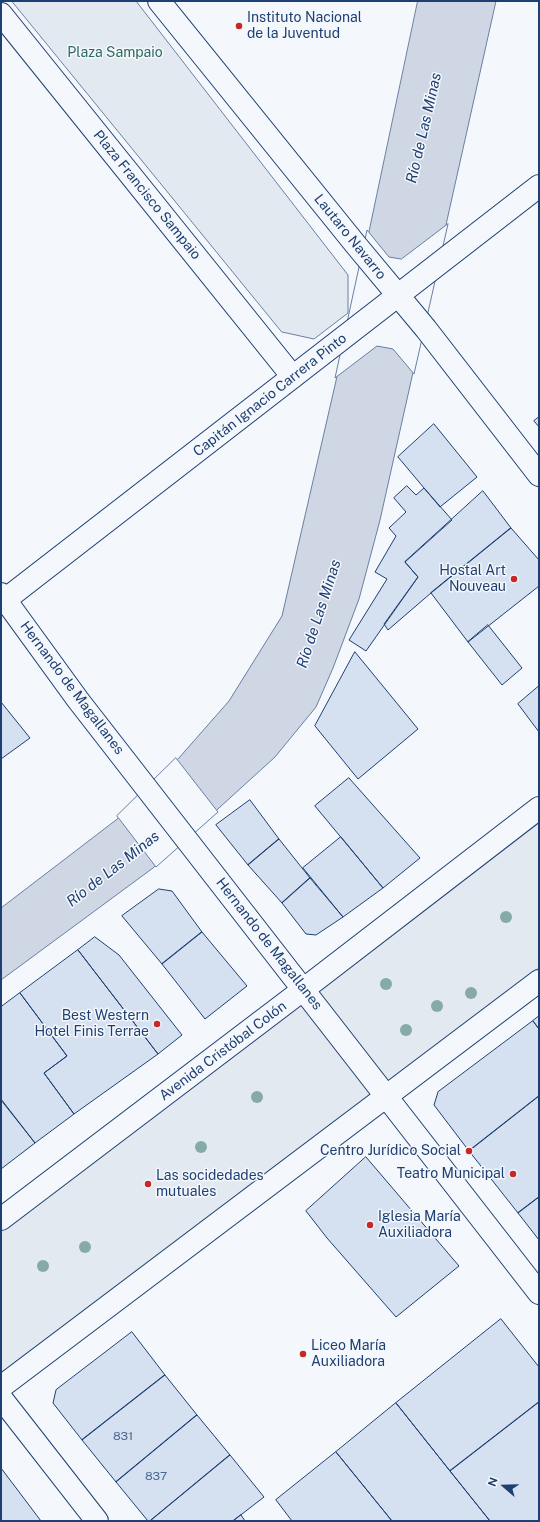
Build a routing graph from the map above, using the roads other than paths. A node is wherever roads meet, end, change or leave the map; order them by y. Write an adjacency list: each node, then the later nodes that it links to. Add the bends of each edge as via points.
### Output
1 (159, 1): 4 (main road, Lautaro Navarro)
2 (1, 14): 5 (main road, Plaza Francisco Sampaio)
3 (539, 186): 4 (main road, Capitán Ignacio Carrera Pinto)
4 (398, 295): 5 (main road, Capitán Ignacio Carrera Pinto); 6 (main road, Lautaro Navarro)
5 (293, 377): 7 (main road, Capitán Ignacio Carrera Pinto)
6 (539, 475)
7 (2, 599): 10 (main road, Hernando de Magallanes)
8 (539, 808): 10 (main road, Avenida Cristóbal Colón)
9 (539, 981): 11 (main road)
10 (304, 989): 11 (main road, Hernando de Magallanes); 12 (main road, Avenida Cristóbal Colón)
11 (387, 1096): 13 (main road, Hernando de Magallanes); 14 (main road)
12 (1, 1218)
13 (539, 1293)
14 (1, 1387)
15 (1, 1398): 16 (main road)
16 (97, 1521)

